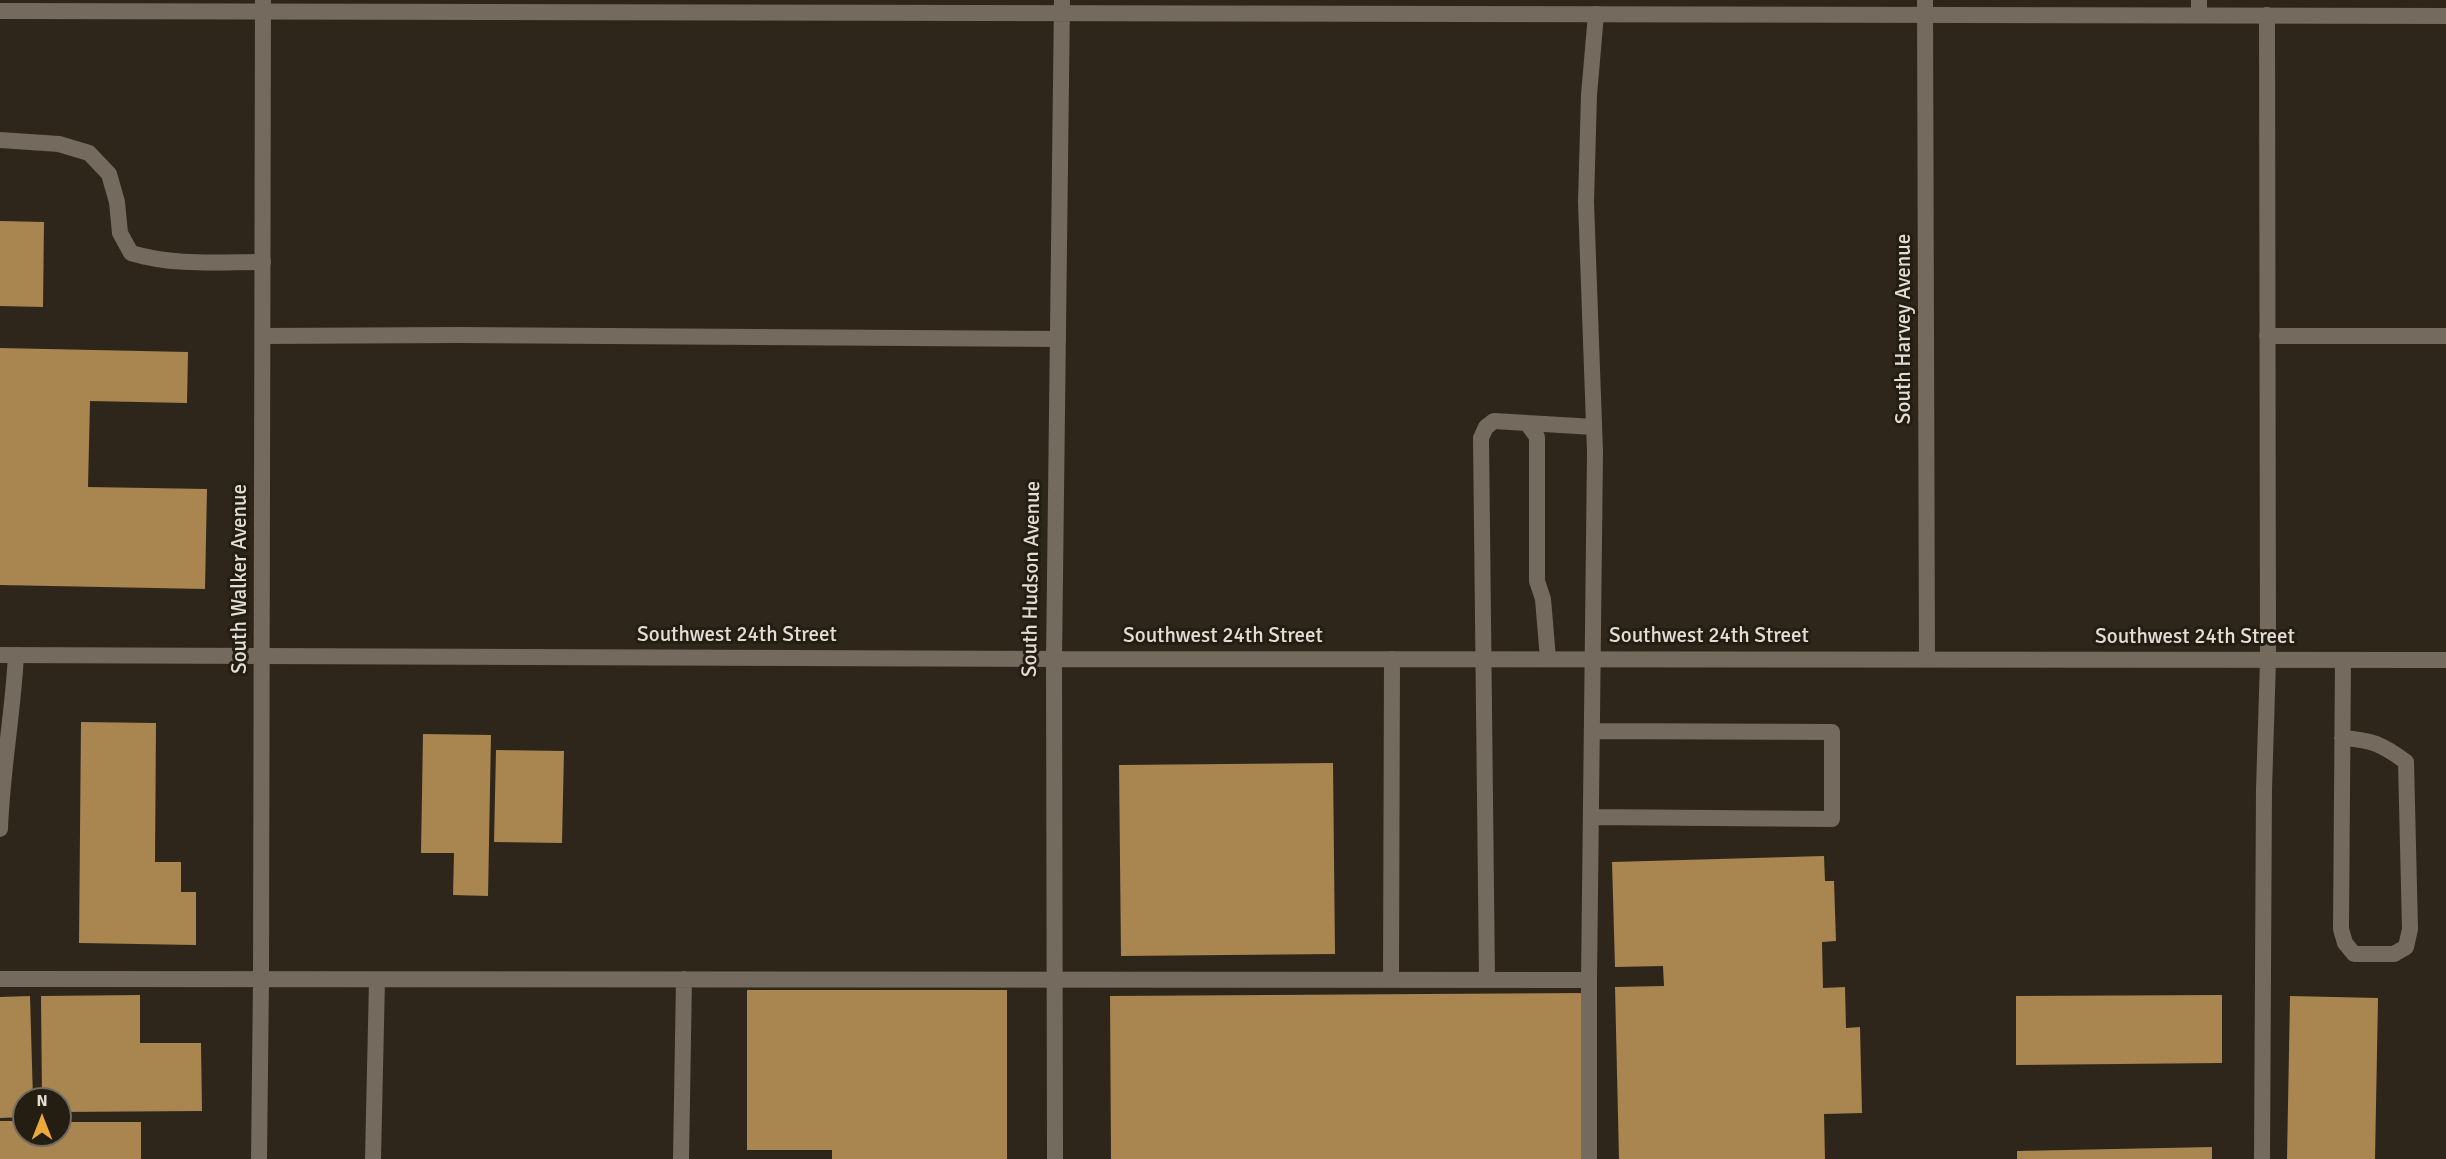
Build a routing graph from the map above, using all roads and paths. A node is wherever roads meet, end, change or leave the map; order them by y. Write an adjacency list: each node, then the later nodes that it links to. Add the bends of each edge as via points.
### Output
1 (263, 6): 2 (street); 5 (street); 10 (street, South Walker Avenue)
2 (1062, 7): 6 (street); 14 (street, South Hudson Avenue)
3 (1925, 7): 4 (street); 6 (street); 24 (street, South Harvey Avenue)
4 (2199, 8): 7 (street)
5 (0, 11)
6 (1596, 14): 16 (street, via 1586,202)
7 (2267, 15): 8 (street); 12 (street)
8 (2446, 16)
9 (0, 140): 10 (street, via 59,144 88,153 109,174 120,233 132,253 183,263)
10 (263, 262): 11 (street, South Walker Avenue)
11 (263, 336): 14 (street); 18 (street, South Walker Avenue)
12 (2267, 336): 13 (street); 25 (street)
13 (2446, 336)
14 (1058, 339): 19 (street, South Hudson Avenue)
15 (1527, 423): 16 (street); 21 (street, via 1494,421 1481,438); 22 (street, via 1536,437 1536,580 1543,599)
16 (1594, 428): 23 (street)
17 (8, 655): 18 (street, Southwest 24th Street); 31 (street, via 14,701)
18 (262, 656): 19 (street, Southwest 24th Street); 39 (street, South Walker Avenue)
19 (1054, 659): 20 (street, Southwest 24th Street); 32 (street, South Hudson Avenue)
20 (1392, 659): 21 (street, Southwest 24th Street); 35 (street)
21 (1483, 659): 22 (street, Southwest 24th Street); 36 (street)
22 (1548, 659): 23 (street, Southwest 24th Street)
23 (1594, 659): 24 (street, Southwest 24th Street); 28 (street)
24 (1927, 659): 25 (street, Southwest 24th Street)
25 (2268, 660): 26 (street, Southwest 24th Street); 45 (street)
26 (2343, 660): 27 (street, Southwest 24th Street); 29 (street)
27 (2446, 660)
28 (1593, 731): 30 (street); 30 (street, via 1832,732 1832,819)
29 (2342, 738): 29 (street, via 2341,928 2345,943 2354,954 2394,954 2406,947 2410,929 2406,762 2385,747)
30 (1591, 818): 38 (street)
31 (0, 829)
32 (1056, 978): 34 (street); 35 (street); 43 (street, South Hudson Avenue)
33 (0, 979): 39 (street)
34 (684, 979): 37 (street); 42 (street)
35 (1391, 979): 36 (street)
36 (1486, 979): 38 (street)
37 (377, 980): 39 (street); 41 (street)
38 (1588, 980): 44 (street)
39 (261, 981): 40 (street, South Walker Avenue)
40 (259, 1159)
41 (374, 1159)
42 (681, 1159)
43 (1055, 1159)
44 (1589, 1159)
45 (2262, 1159)

